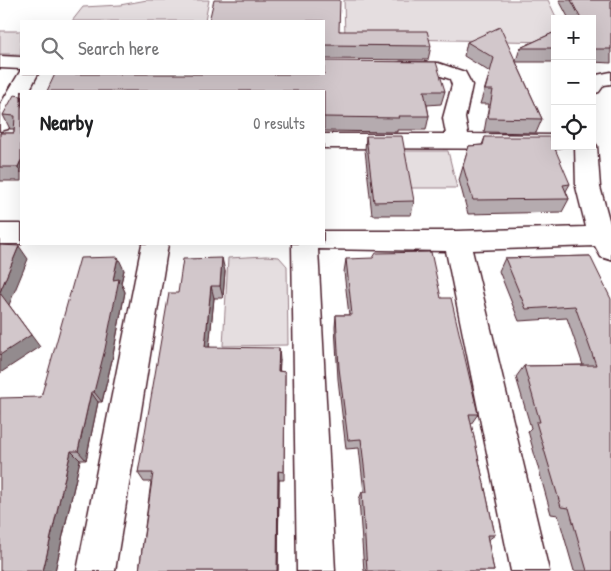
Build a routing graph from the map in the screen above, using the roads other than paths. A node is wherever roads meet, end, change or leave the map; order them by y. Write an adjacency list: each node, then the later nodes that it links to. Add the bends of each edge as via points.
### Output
1 (0, 62): 2 (street)
2 (20, 63)
3 (380, 68): 10 (street, via 436,68 458,76 462,85 454,118)
4 (28, 75): 7 (street)
5 (611, 78): 6 (street)
6 (596, 81)
7 (22, 90)
8 (20, 95): 9 (street)
9 (5, 133)
10 (458, 140): 11 (street); 12 (street)
11 (325, 141)
12 (551, 142)
13 (586, 150): 18 (street, via 588,195 597,226)
14 (0, 234): 15 (street)
15 (20, 234)
16 (325, 241): 17 (street)
17 (457, 241): 18 (street); 23 (street)
18 (607, 243)
19 (155, 245): 21 (street)
20 (305, 245): 22 (street)
21 (96, 571)
22 (316, 571)
23 (530, 571)

